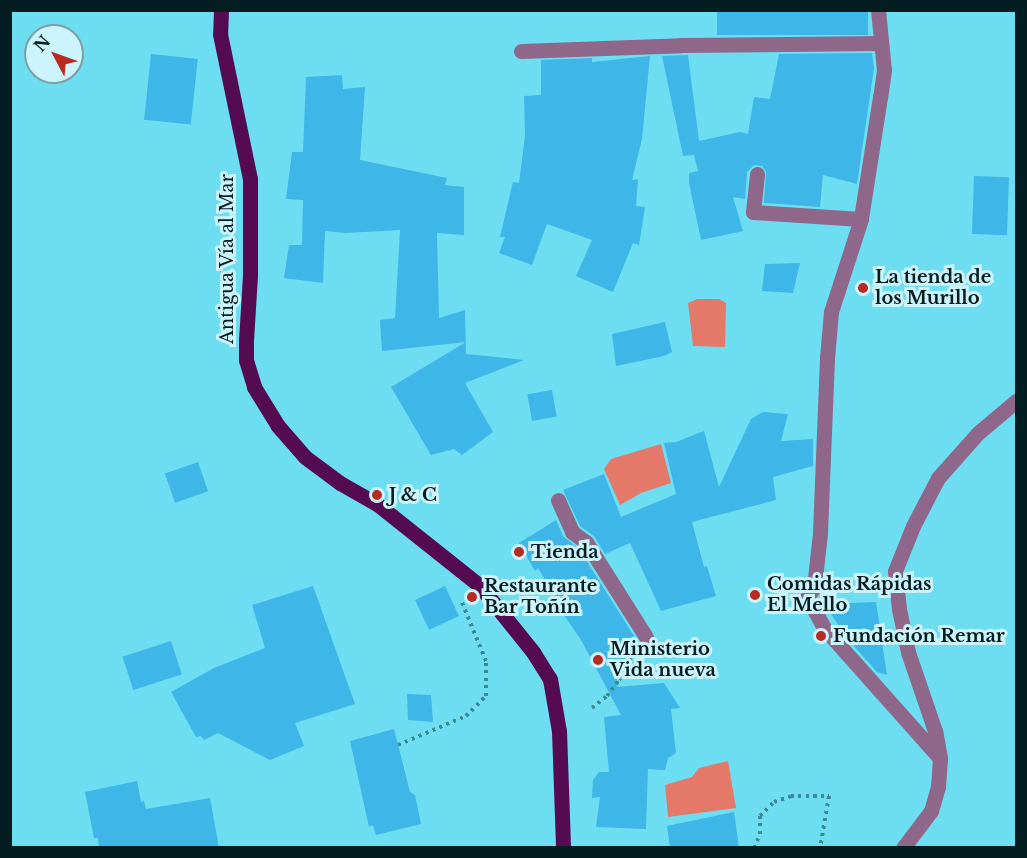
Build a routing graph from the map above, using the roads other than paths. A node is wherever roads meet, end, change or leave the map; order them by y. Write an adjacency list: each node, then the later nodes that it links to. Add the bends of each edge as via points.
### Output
1 (222, 10): 11 (main road, Antigua Vía al Mar, via 220,34 250,179 246,360 254,387 278,426 305,457 377,504 480,586 550,679 559,731)
2 (878, 10): 3 (street)
3 (881, 43): 4 (street); 6 (street, via 884,70)
4 (521, 51)
5 (757, 174): 6 (street, via 753,212)
6 (861, 219): 10 (street, via 831,312 820,533 814,587 807,597 824,628)
7 (1017, 401): 10 (street, via 978,433 938,478 895,571 908,652 935,731)
8 (558, 500): 9 (street, via 572,532 586,542)
9 (646, 637)
10 (940, 758): 12 (street, via 938,787 930,811)
11 (563, 848)
12 (903, 848)

